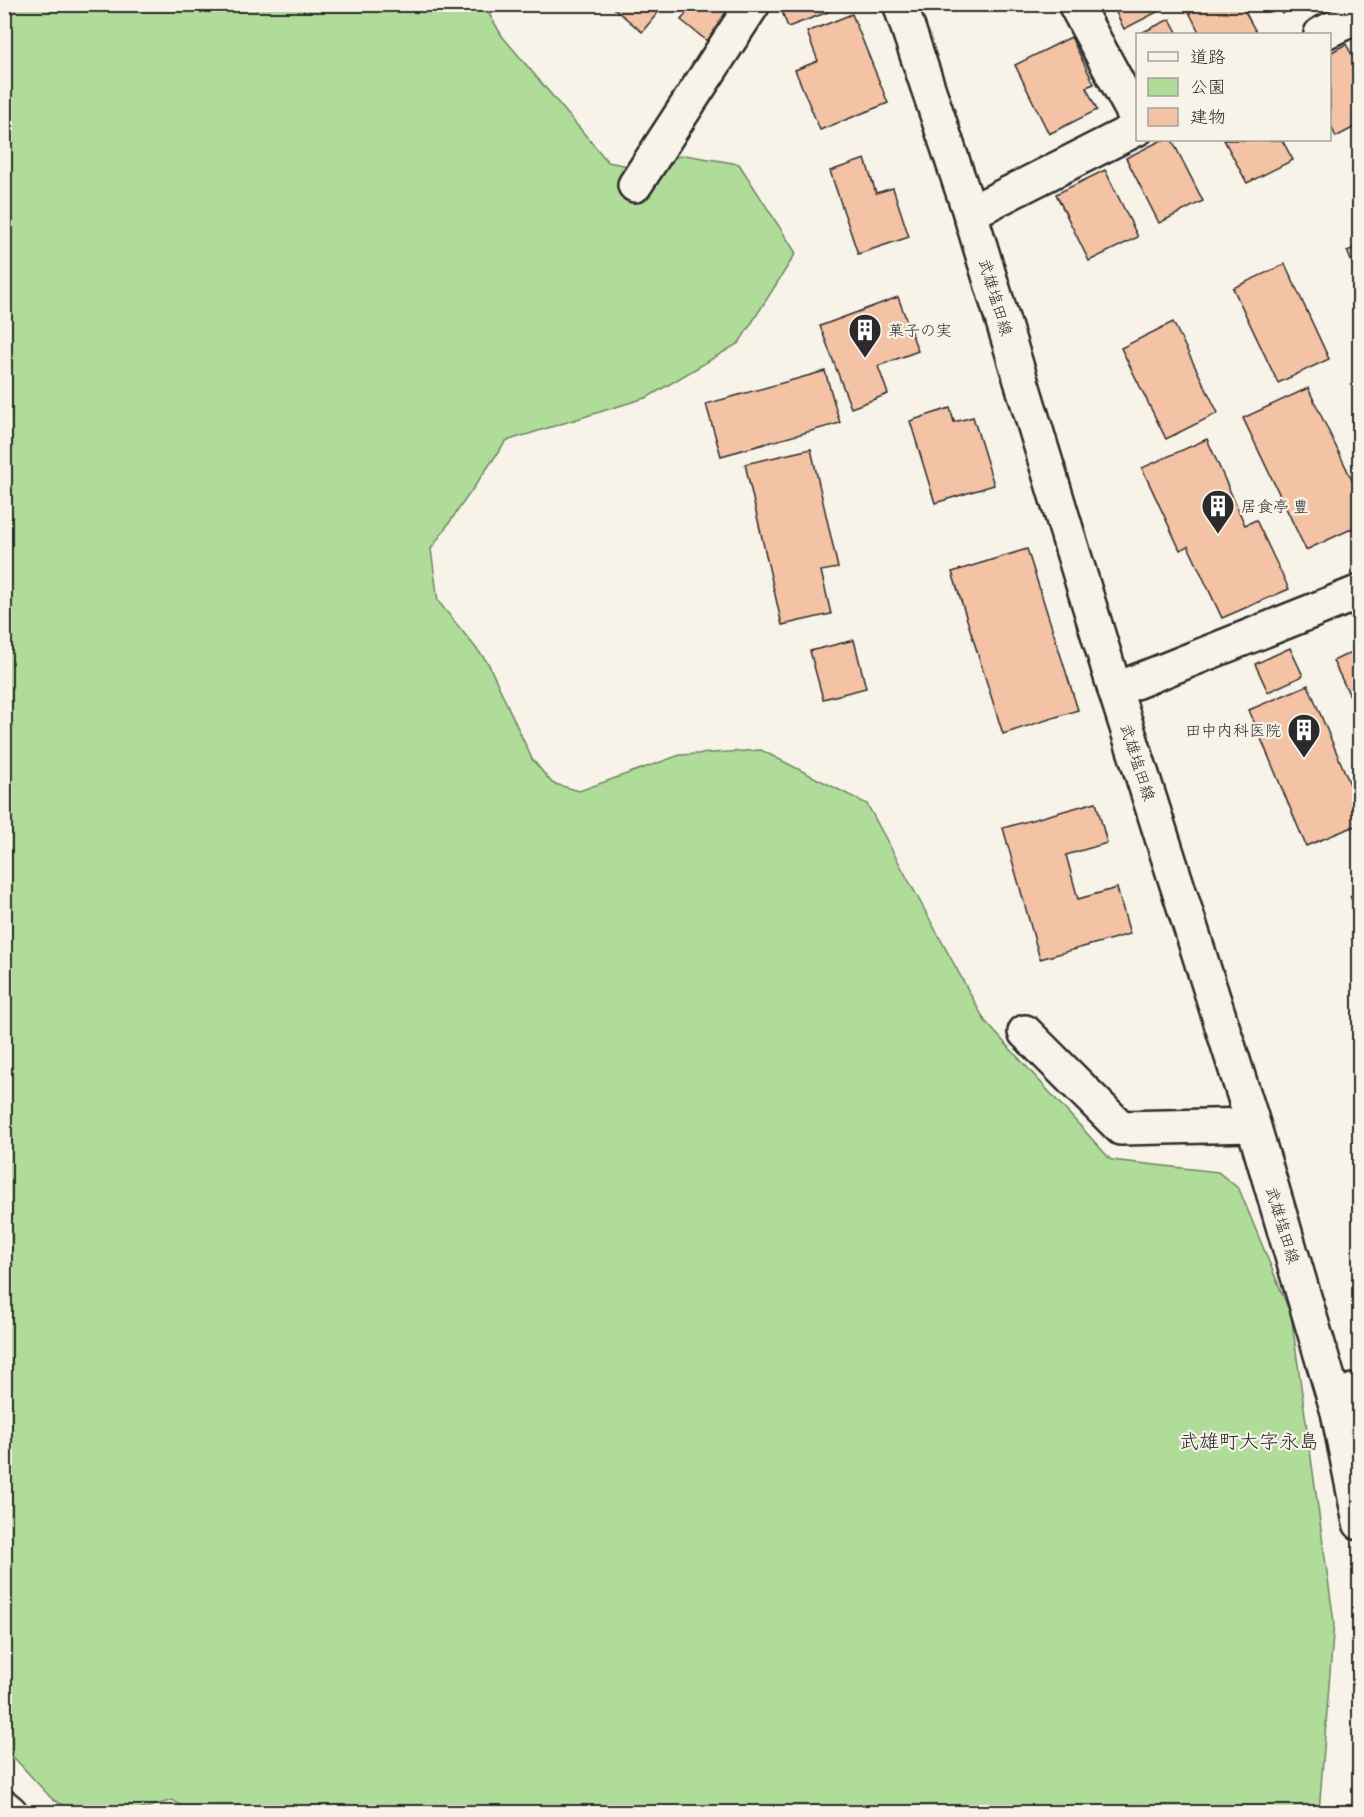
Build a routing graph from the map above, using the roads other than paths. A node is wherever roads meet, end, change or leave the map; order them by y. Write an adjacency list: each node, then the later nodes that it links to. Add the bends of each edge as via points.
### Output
1 (753, 4): 8 (main road)
2 (900, 4): 9 (main road, 武雄塩田線)
3 (1076, 4): 6 (main road)
4 (1359, 15): 5 (main road)
5 (1323, 33)
6 (1136, 119)
7 (1136, 129): 9 (main road)
8 (635, 185)
9 (970, 213): 11 (main road, 武雄塩田線)
10 (1359, 592): 11 (main road)
11 (1115, 690): 13 (main road, 武雄塩田線)
12 (1025, 1032): 13 (main road, via 1120,1128)
13 (1253, 1125): 14 (main road, 武雄塩田線)
14 (1347, 1393): 15 (main road, 武雄塩田線)
15 (1359, 1523)
16 (4, 1807): 17 (main road)
17 (10, 1812)

